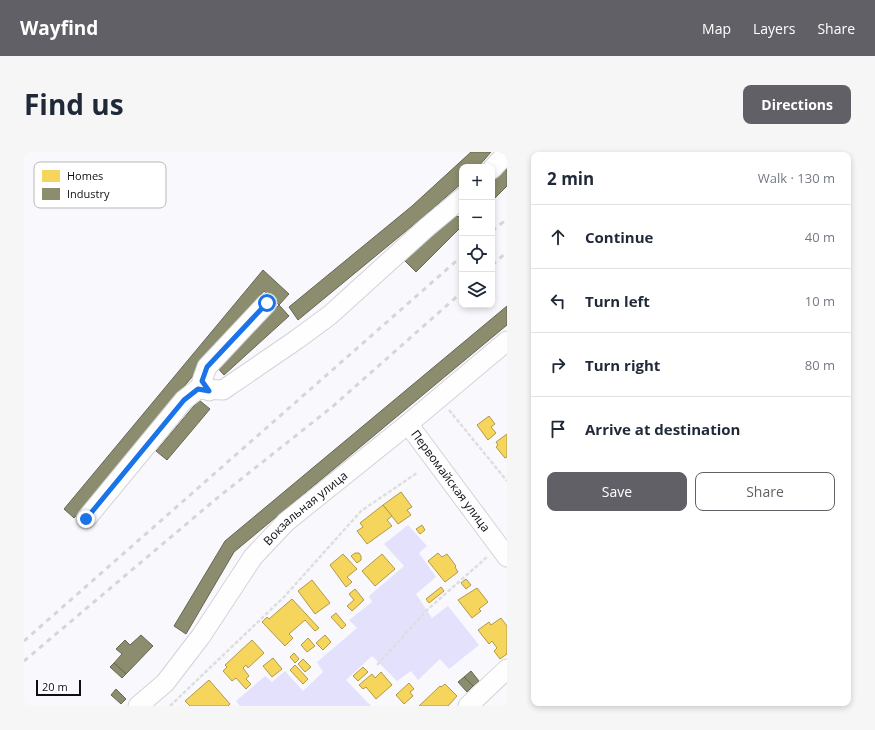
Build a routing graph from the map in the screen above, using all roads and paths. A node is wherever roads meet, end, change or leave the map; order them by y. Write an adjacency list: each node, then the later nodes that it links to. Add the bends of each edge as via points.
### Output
1 (507, 153): 2 (street)
2 (495, 165)
3 (460, 200): 6 (street, via 330,315 223,390)
4 (267, 303): 6 (street, via 207,367 202,381)
5 (507, 341): 7 (street, Вокзальная улица)
6 (209, 391): 11 (street, via 198,389 184,400)
7 (440, 398): 8 (street, Вокзальная улица); 10 (path)
8 (408, 424): 12 (street, Первомайская улица); 15 (street, Вокзальная улица, via 286,522 253,557 201,636 166,682)
9 (417, 473): 16 (path, via 361,511 285,596)
10 (507, 481)
11 (86, 519)
12 (504, 552): 13 (path, via 467,574 427,610)
13 (377, 665)
14 (507, 669): 17 (street)
15 (138, 706)
16 (170, 706)
17 (468, 706)

